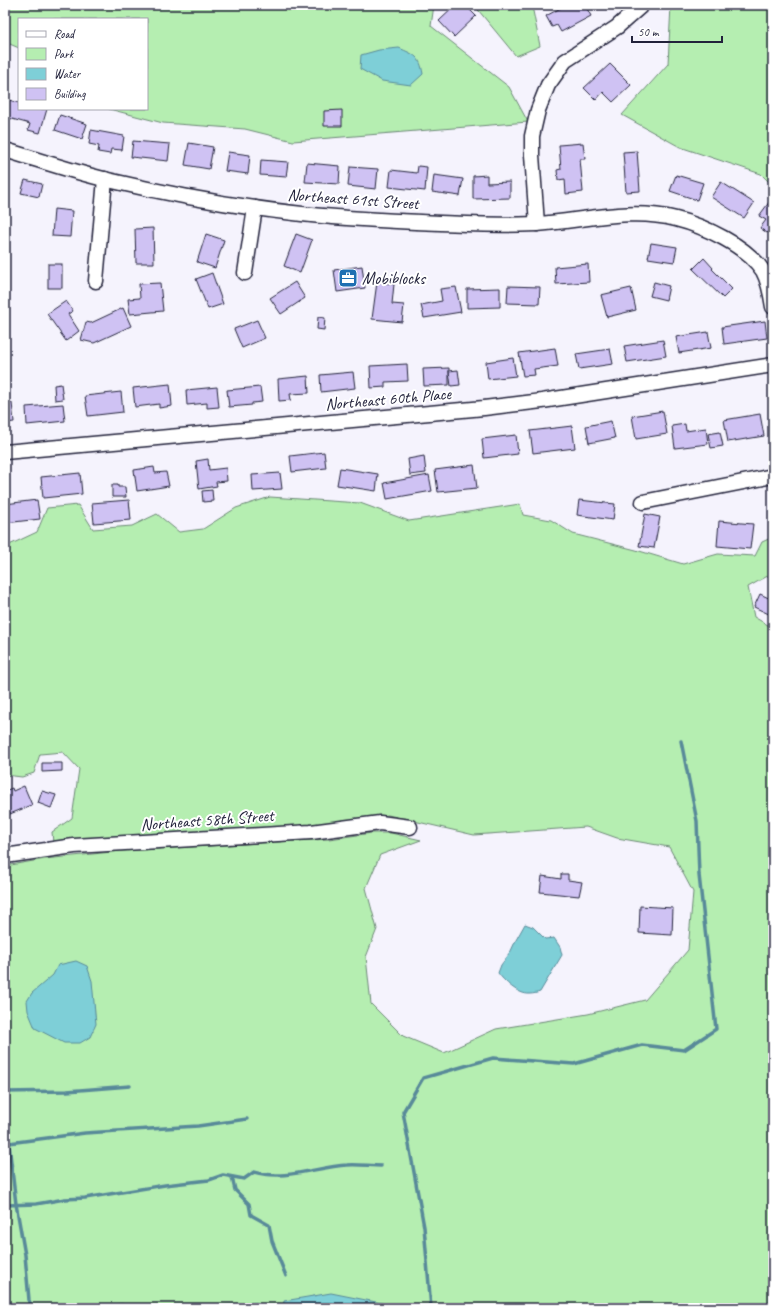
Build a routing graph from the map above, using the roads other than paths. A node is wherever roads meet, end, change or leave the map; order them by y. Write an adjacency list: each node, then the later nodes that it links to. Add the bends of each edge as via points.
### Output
1 (642, 5): 5 (street, via 618,27 565,61 548,85 538,110 532,136)
2 (5, 150): 3 (street, Northeast 61st Street)
3 (105, 180): 4 (street, Northeast 61st Street); 7 (street)
4 (255, 208): 5 (street, Northeast 61st Street, via 392,221); 6 (street)
5 (537, 224): 8 (street, Northeast 61st Street, via 621,214 675,219 704,228 724,238 756,263 764,273)
6 (245, 273)
7 (96, 281)
8 (773, 307)
9 (773, 365): 10 (street, Northeast 60th Place, via 484,408)
10 (5, 452)
11 (773, 476): 12 (street)
12 (643, 502)
13 (410, 827): 14 (street, Northeast 58th Street, via 380,823 311,832 74,846)
14 (5, 856)

